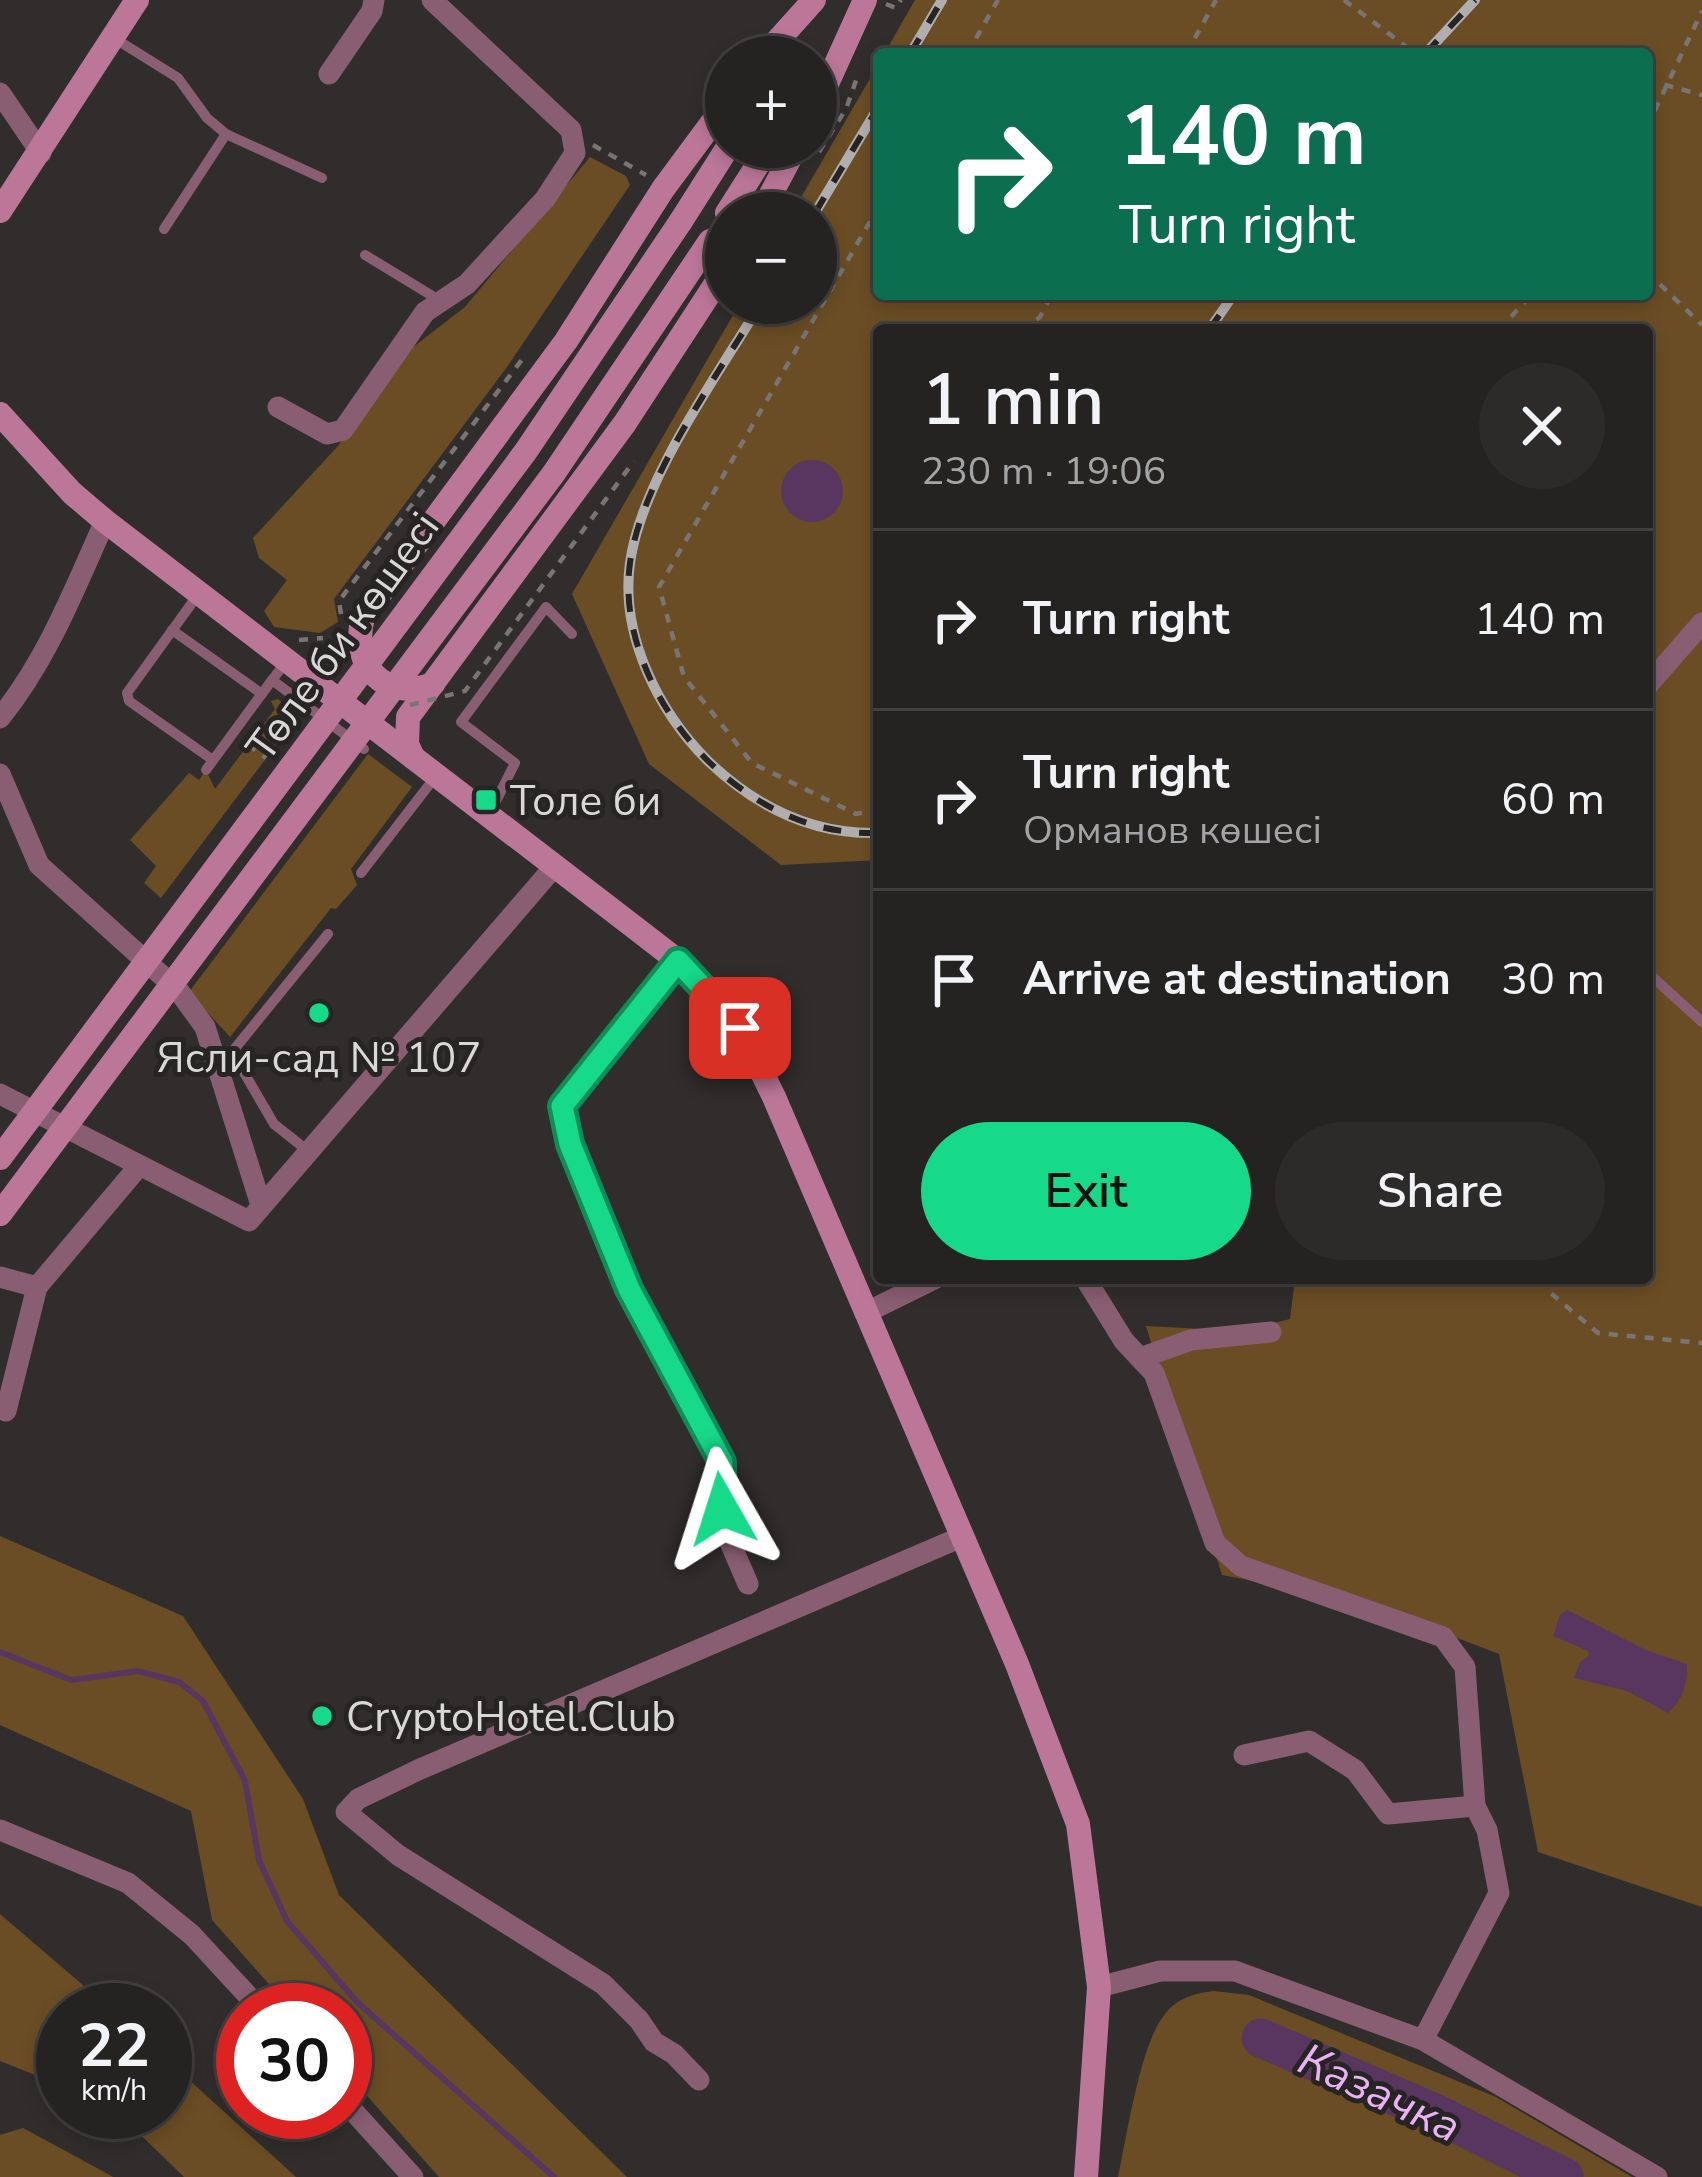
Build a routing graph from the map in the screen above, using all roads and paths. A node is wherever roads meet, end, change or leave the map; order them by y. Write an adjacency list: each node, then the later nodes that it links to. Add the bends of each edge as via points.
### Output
1 (137, 0): 14 (main road)
2 (374, 0): 20 (street)
3 (432, 0): 28 (street)
4 (817, 0): 12 (main road); 13 (main road)
5 (864, 0): 15 (main road); 19 (main road)
6 (886, 0): 7 (path, via 896,8)
7 (901, 0)
8 (998, 0): 16 (path)
9 (1216, 0): 17 (path)
10 (1344, 0): 18 (path)
11 (1702, 11): 22 (path)
12 (784, 36)
13 (796, 36)
14 (113, 38): 27 (lane, via 178,78); 29 (main road)
15 (837, 41)
16 (970, 48)
17 (1189, 48)
18 (1408, 48)
19 (837, 61)
20 (329, 74)
21 (1653, 81): 22 (path)
22 (1670, 83): 24 (path); 25 (path)
23 (0, 93): 29 (street)
24 (1702, 95)
25 (1653, 116)
26 (705, 132): 57 (main road, via 566,341 363,617 359,652 372,673 403,689)
27 (226, 134): 31 (lane); 35 (lane)
28 (573, 134): 32 (path); 42 (street, via 575,153 545,199)
29 (40, 153): 33 (main road)
30 (715, 168): 77 (main road, Төле би көшесі, bridge, via 499,488)
31 (322, 178)
32 (651, 179)
33 (0, 211)
34 (873, 216): 67 (path, via 659,587 684,677 752,763 856,814)
35 (164, 229)
36 (705, 248): 80 (main road, Төле би көшесі, bridge, via 554,473)
37 (364, 255): 42 (lane)
38 (1653, 278): 45 (path)
39 (705, 300): 57 (main road)
40 (1049, 300): 43 (path)
41 (1526, 300): 44 (path)
42 (442, 301): 46 (street, via 425,312 343,430 327,434)
43 (1030, 324)
44 (1504, 324)
45 (1702, 325)
46 (278, 407)
47 (0, 414): 49 (main road)
48 (634, 461): 59 (path, bridge, via 465,691)
49 (105, 521): 50 (main road); 60 (street, via 57,629)
50 (198, 595): 52 (lane); 55 (main road)
51 (1702, 623): 56 (street)
52 (172, 630): 58 (lane); 58 (lane, via 130,686 129,700 209,765)
53 (572, 634): 68 (lane, via 546,607 461,722 514,763)
54 (323, 638): 55 (path, via 293,639)
55 (282, 662): 58 (lane); 62 (lane); 64 (main road)
56 (1653, 679)
57 (434, 684): 64 (main road, via 408,717)
58 (262, 694)
59 (404, 706)
60 (0, 718)
61 (248, 746): 63 (path)
62 (364, 749)
63 (266, 758)
64 (413, 758): 66 (main road)
65 (0, 774): 79 (street, via 39,865 178,990 205,1027)
66 (436, 776): 68 (main road); 70 (lane)
67 (873, 810)
68 (488, 816): 69 (main road)
69 (554, 867): 72 (main road); 76 (street)
70 (361, 873)
71 (328, 934): 76 (lane, via 232,1052 274,1124)
72 (678, 961): 86 (main road, via 740,1028); 92 (street, via 568,1094 562,1122 629,1289 722,1462 723,1526)
73 (1653, 977): 74 (lane)
74 (1702, 1022)
75 (0, 1094): 78 (street)
76 (308, 1151): 79 (street)
77 (0, 1158)
78 (139, 1166): 79 (street, via 249,1220); 85 (street)
79 (261, 1205)
80 (0, 1214)
81 (0, 1277): 85 (street)
82 (925, 1284): 86 (street)
83 (1089, 1284): 89 (street)
84 (1546, 1284): 88 (path, via 1598,1333)
85 (38, 1286): 90 (street)
86 (865, 1313): 91 (main road)
87 (1270, 1332): 89 (street, via 1191,1340)
88 (1702, 1343)
89 (1140, 1358): 94 (street, via 1154,1372 1215,1543 1240,1566 1443,1637 1465,1667)
90 (6, 1411)
91 (959, 1538): 97 (main road, via 1078,1824); 99 (street, via 418,1770 346,1812 398,1855 603,1984)
92 (748, 1584)
93 (1244, 1755): 94 (street, via 1309,1741 1355,1770 1388,1814)
94 (1475, 1806): 98 (street, via 1499,1893)
95 (0, 1830): 96 (street, via 128,1883)
96 (236, 1983)
97 (1099, 1988): 98 (street, via 1160,1971 1235,1971); 102 (main road)
98 (1423, 2040): 103 (street)
99 (699, 2080)
100 (372, 2132): 101 (street)
101 (412, 2177)
102 (1086, 2177)
103 (1657, 2177)

